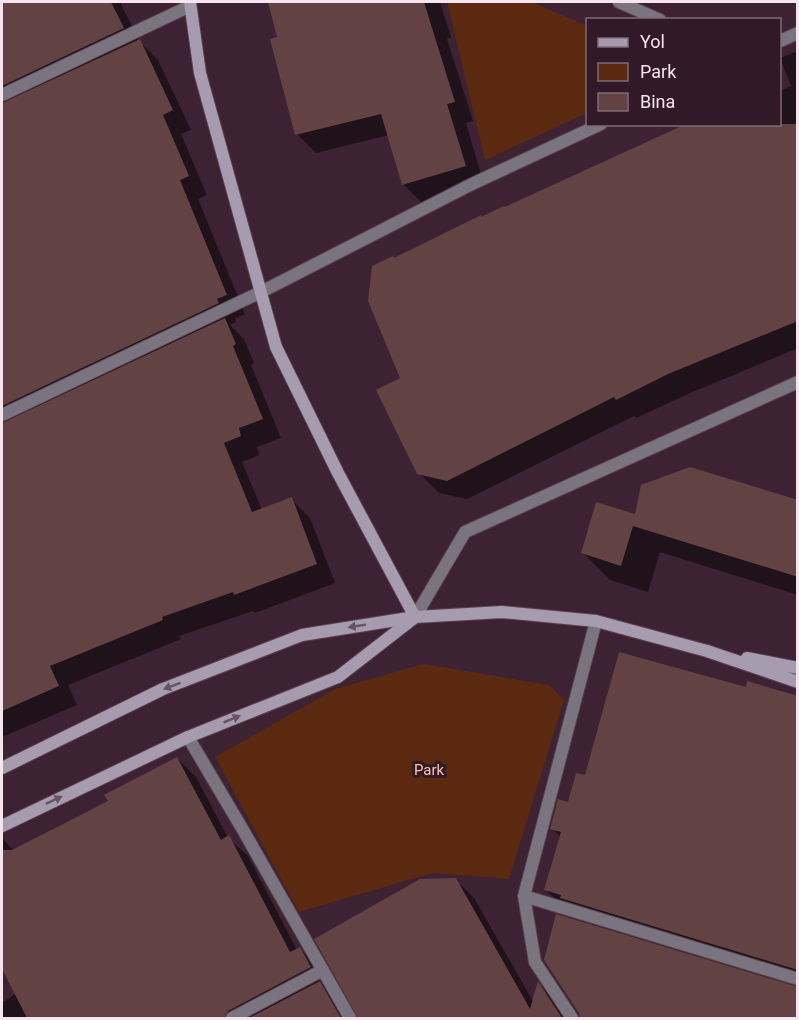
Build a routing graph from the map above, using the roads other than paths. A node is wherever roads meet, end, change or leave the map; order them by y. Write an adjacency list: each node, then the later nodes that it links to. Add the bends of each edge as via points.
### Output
1 (619, 2): 3 (street)
2 (190, 4): 6 (street); 8 (main road, via 200,73)
3 (655, 18)
4 (798, 33): 5 (street)
5 (781, 41)
6 (2, 95)
7 (597, 126): 8 (street, via 472,184)
8 (261, 292): 10 (street); 11 (main road, via 276,347)
9 (798, 382): 11 (street, via 465,532)
10 (2, 415)
11 (415, 617): 12 (main road, via 501,612); 16 (main road, one-way to 11, via 338,676); 17 (main road, one-way to 17, via 302,635 163,689)
12 (596, 621): 13 (main road); 19 (street)
13 (707, 651): 14 (main road); 15 (main road)
14 (798, 668)
15 (798, 682)
16 (188, 737): 18 (main road, one-way to 16); 20 (street)
17 (2, 768)
18 (2, 825)
19 (524, 896): 21 (street); 24 (street, via 536,962)
20 (323, 970): 22 (street); 23 (street)
21 (798, 979)
22 (232, 1018)
23 (350, 1018)
24 (572, 1018)

